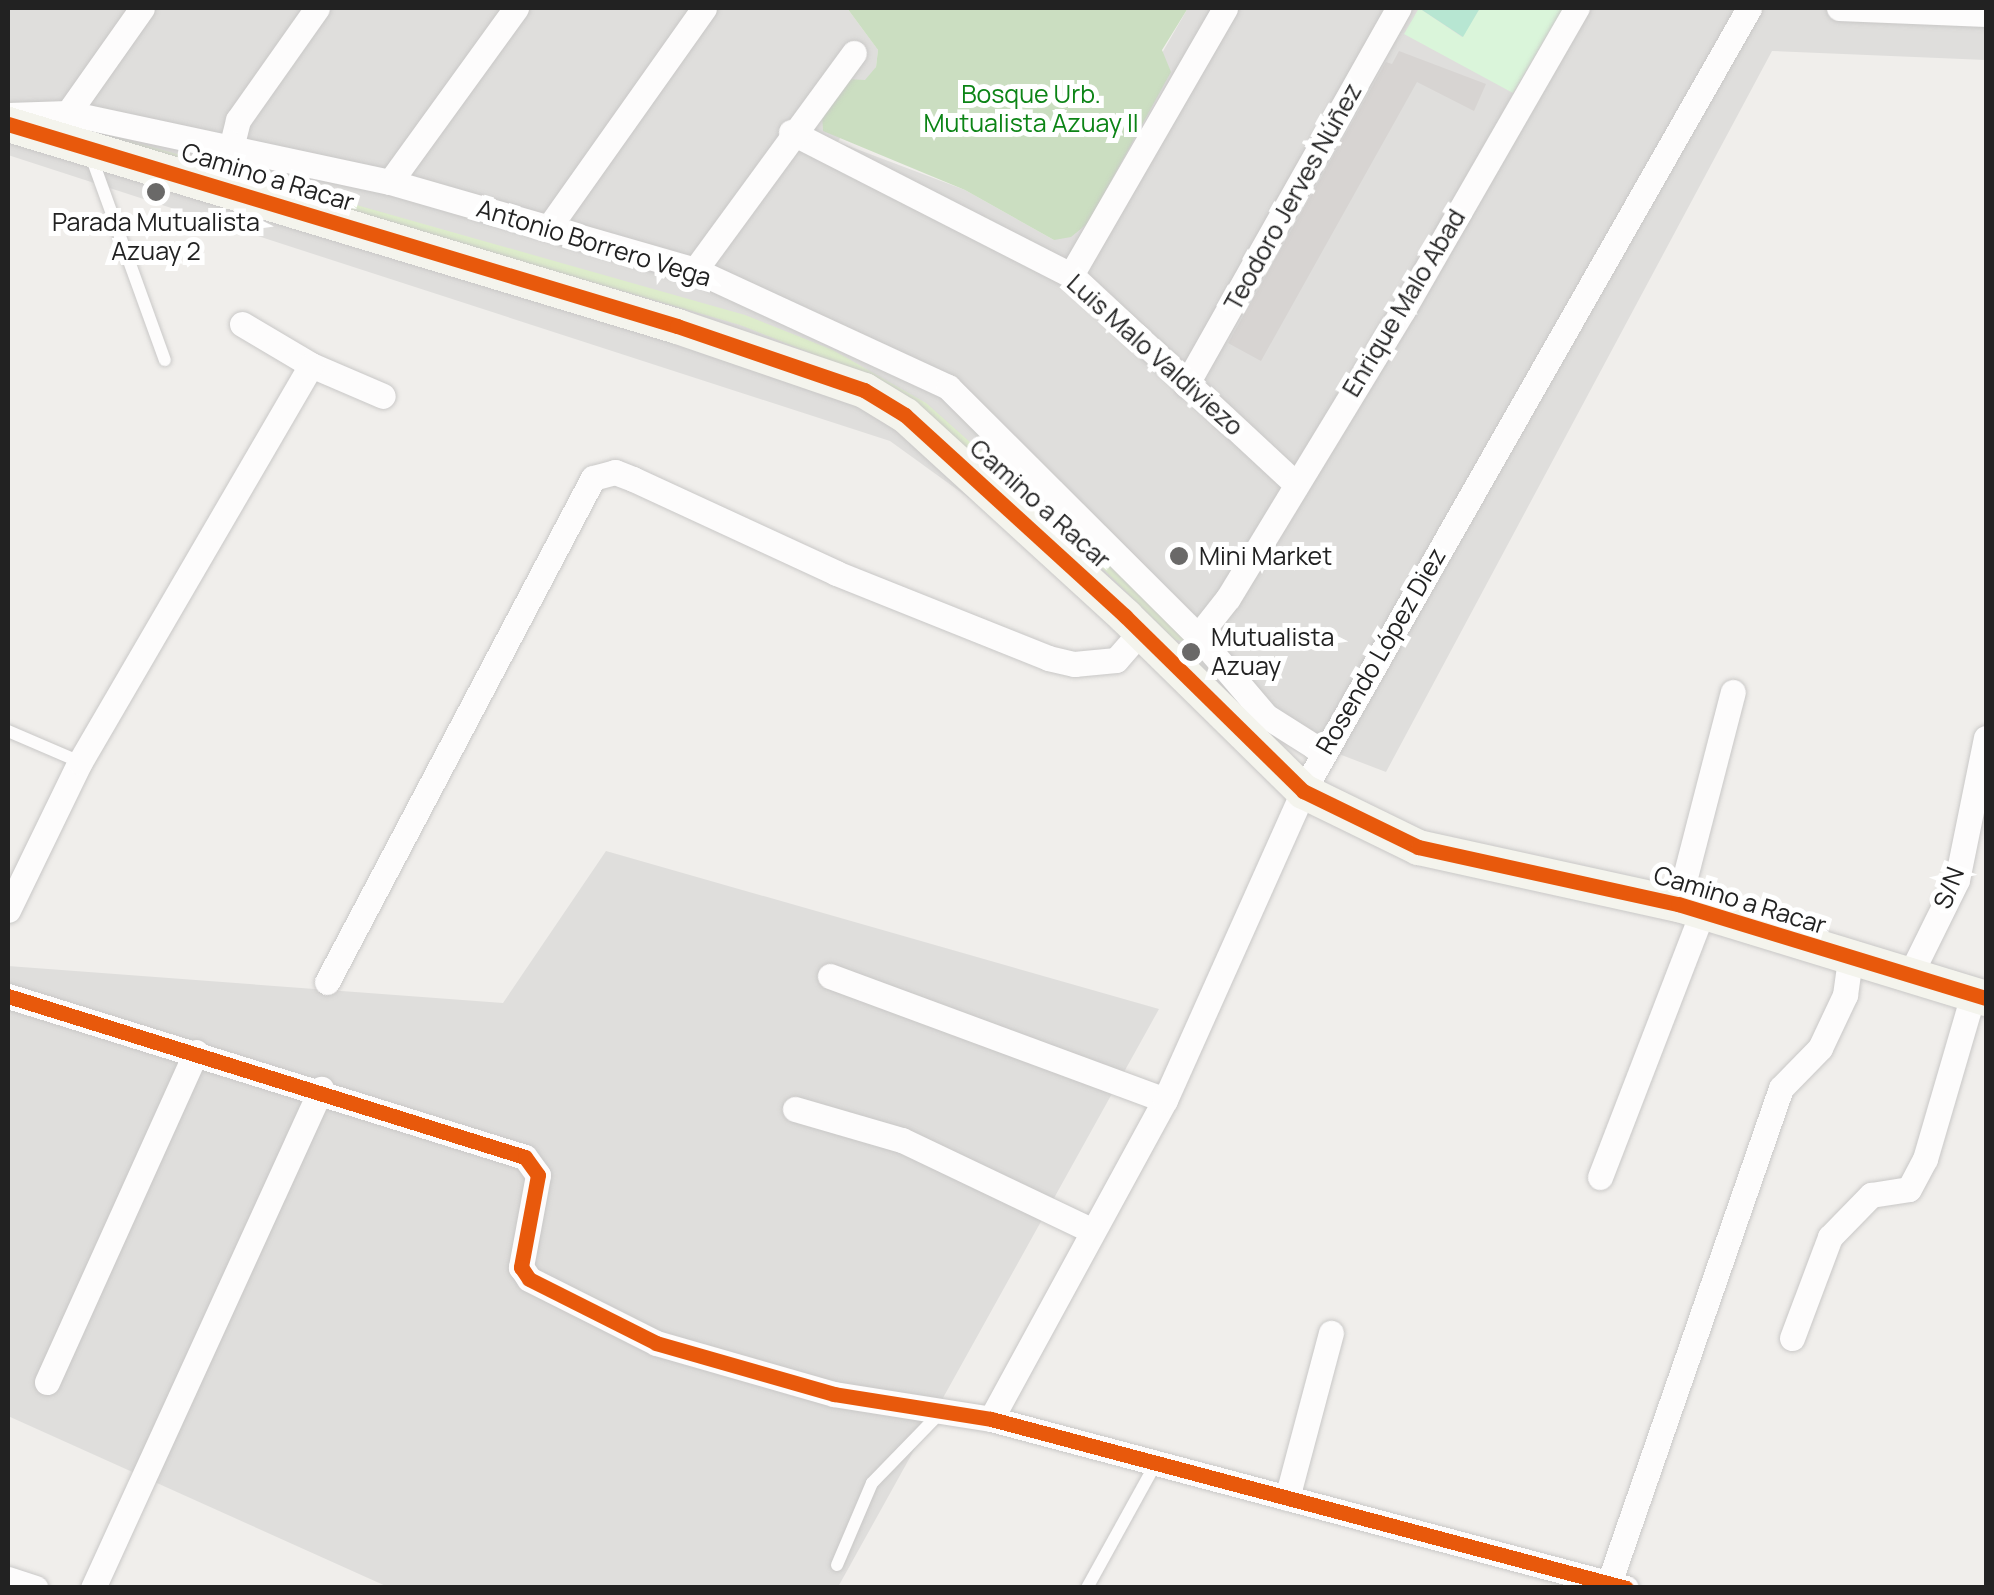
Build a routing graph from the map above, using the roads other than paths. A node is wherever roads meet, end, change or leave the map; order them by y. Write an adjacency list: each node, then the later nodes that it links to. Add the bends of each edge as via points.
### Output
1 (142, 8): 12 (street)
2 (316, 8): 17 (street, via 238,120)
3 (516, 8): 18 (street)
4 (704, 8): 19 (street)
5 (1224, 8): 21 (street)
6 (1398, 8): 25 (street, Teodoro Jerves Núñez)
7 (1577, 8): 27 (street, Enrique Malo Abad)
8 (1750, 8): 33 (street, Rosendo López Diez)
9 (1839, 8): 10 (street)
10 (1986, 14)
11 (854, 53): 15 (street)
12 (68, 113): 13 (street, Antonio Borrero Vega); 17 (street, Antonio Borrero Vega)
13 (8, 115)
14 (8, 124): 16 (street, Camino a Racar)
15 (791, 132): 20 (street); 21 (street, Luis Malo Valdiviezo)
16 (88, 148): 23 (lane); 28 (street, Camino a Racar, via 677,326 864,390 905,415)
17 (230, 152): 18 (street, Antonio Borrero Vega)
18 (390, 182): 19 (street, Antonio Borrero Vega)
19 (549, 228): 20 (street, Antonio Borrero Vega)
20 (696, 270): 29 (street, Antonio Borrero Vega, via 948,387)
21 (1072, 275): 25 (street, Luis Malo Valdiviezo)
22 (242, 324): 24 (street)
23 (165, 360)
24 (311, 365): 26 (street); 34 (street)
25 (1186, 384): 27 (street, Luis Malo Valdiviezo)
26 (383, 396)
27 (1295, 483): 29 (street, Enrique Malo Abad, via 1228,598)
28 (1140, 632): 35 (street, Camino a Racar); 41 (street, via 1116,660 1074,664 1048,658 836,574 633,479 615,472 593,478)
29 (1193, 632): 33 (street, Antonio Borrero Vega, via 1266,716 1315,748)
30 (1733, 692): 36 (street)
31 (8, 731): 34 (lane)
32 (1986, 738): 39 (street, S/N, via 1957,880)
33 (1328, 744): 35 (street, Rosendo López Diez)
34 (80, 762): 37 (street)
35 (1293, 784): 36 (street, Camino a Racar, via 1418,847); 46 (street, Rosendo López Diez)
36 (1690, 908): 38 (street, Camino a Racar); 48 (street)
37 (8, 910)
38 (1850, 961): 39 (street, Camino a Racar); 59 (street, via 1844,995 1820,1048 1780,1088)
39 (1910, 975): 43 (street, Camino a Racar)
40 (830, 976): 46 (street)
41 (328, 982)
42 (8, 996): 44 (street)
43 (1980, 996): 51 (street, via 1925,1160 1909,1189 1871,1195 1830,1237)
44 (196, 1052): 45 (street); 52 (street)
45 (321, 1089): 53 (street, via 526,1157 538,1175 521,1267 553,1293 656,1342 834,1394); 61 (street)
46 (1165, 1100): 49 (street, Rosendo López Diez)
47 (795, 1109): 49 (street, via 902,1140)
48 (1600, 1177)
49 (1089, 1229): 54 (street, Rosendo López Diez)
50 (1332, 1333): 56 (street)
51 (1792, 1338)
52 (47, 1382)
53 (943, 1411): 54 (street); 57 (lane, via 901,1446 872,1483)
54 (991, 1419): 55 (street)
55 (1156, 1463): 56 (street); 62 (lane)
56 (1287, 1498): 59 (street)
57 (836, 1564)
58 (8, 1579): 60 (street)
59 (1617, 1585)
60 (36, 1588)
61 (93, 1588)
62 (1087, 1588)

